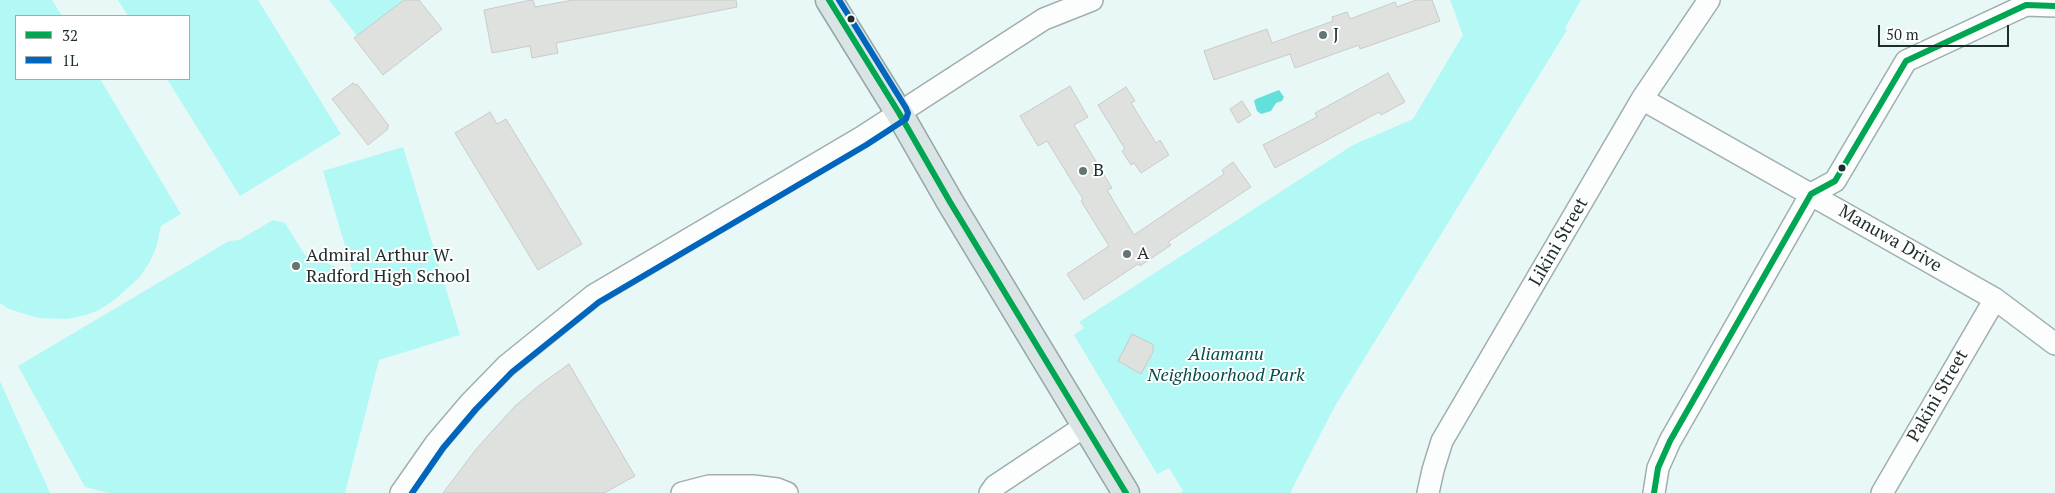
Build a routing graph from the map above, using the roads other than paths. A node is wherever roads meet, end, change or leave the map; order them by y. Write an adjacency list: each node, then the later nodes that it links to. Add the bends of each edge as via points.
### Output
1 (829, 0): 6 (main road)
2 (1092, 0): 6 (street, via 1044,19)
3 (1709, 0): 5 (street, Likini Street)
4 (2055, 6): 7 (street, via 2026,5 1906,61 1835,181)
5 (1642, 99): 7 (street, Manuwa Drive); 16 (street, Likini Street, via 1442,441)
6 (899, 113): 10 (main road); 11 (street, via 594,295 506,366 436,443)
7 (1811, 194): 8 (street, Manuwa Drive); 17 (street, via 1670,441 1658,468)
8 (1995, 299): 9 (street, Manuwa Drive); 18 (street, Pakini Street)
9 (2055, 344)
10 (1085, 426): 14 (street, via 995,486); 15 (main road)
11 (401, 493)
12 (682, 493): 13 (street, via 709,486 753,486)
13 (787, 493)
14 (990, 493)
15 (1126, 493)
16 (1428, 493)
17 (1654, 493)
18 (1882, 493)

